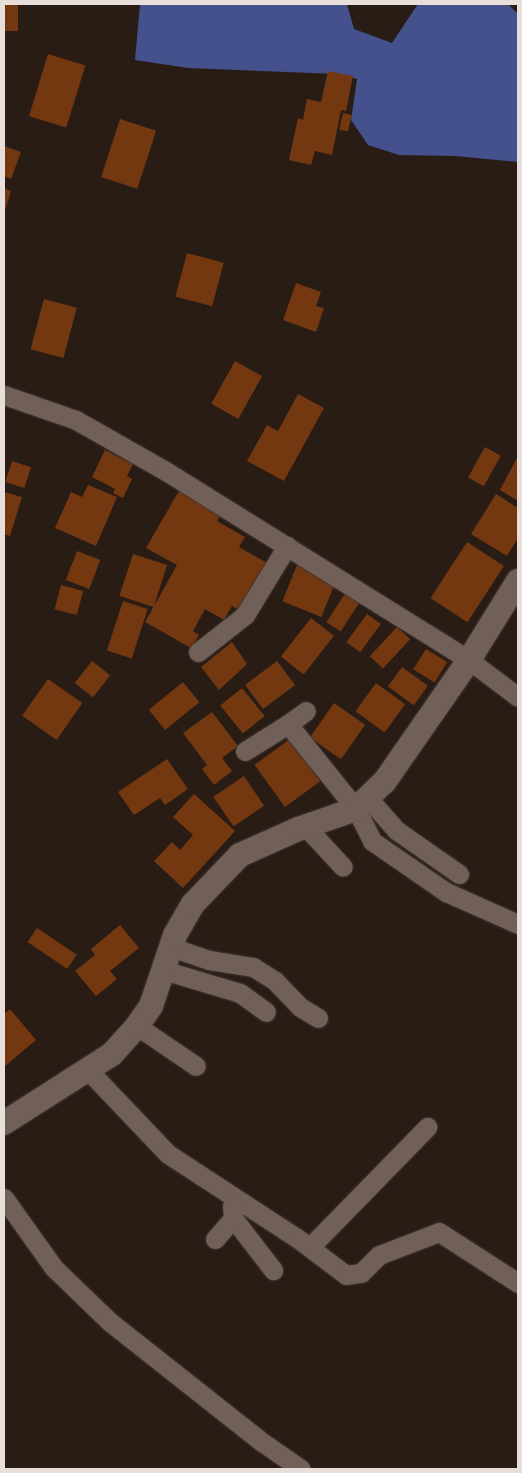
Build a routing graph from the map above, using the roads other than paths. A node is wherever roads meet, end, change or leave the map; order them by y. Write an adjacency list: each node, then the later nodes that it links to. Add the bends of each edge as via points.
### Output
1 (4, 394): 2 (street, via 76,420)
2 (286, 546): 4 (street, via 245,615); 5 (street)
3 (518, 581): 5 (street)
4 (198, 652)
5 (469, 660): 6 (street); 10 (street, via 385,781)
6 (518, 697)
7 (306, 711): 8 (street)
8 (288, 724): 9 (street); 10 (street)
9 (245, 751)
10 (362, 803): 11 (street); 13 (street); 14 (street, via 372,841 446,892)
11 (306, 827): 12 (street); 15 (street, via 240,855 193,904)
12 (343, 867)
13 (460, 874)
14 (518, 924)
15 (170, 947): 16 (street); 18 (street, via 209,960 253,967 275,981 300,1007)
16 (163, 970): 17 (street, via 240,993); 19 (street, via 150,1006)
17 (266, 1012)
18 (318, 1018)
19 (137, 1026): 20 (street); 21 (street, via 112,1054)
20 (196, 1066)
21 (87, 1069): 22 (street); 24 (street, via 168,1154)
22 (4, 1123)
23 (427, 1127): 28 (street)
24 (230, 1195): 26 (street); 28 (street)
25 (4, 1198): 31 (street, via 54,1268 110,1322)
26 (233, 1218): 27 (street); 29 (street)
27 (215, 1239)
28 (310, 1248): 30 (street, via 346,1275 361,1273 379,1256 439,1232)
29 (273, 1270)
30 (518, 1283)
31 (301, 1469)

